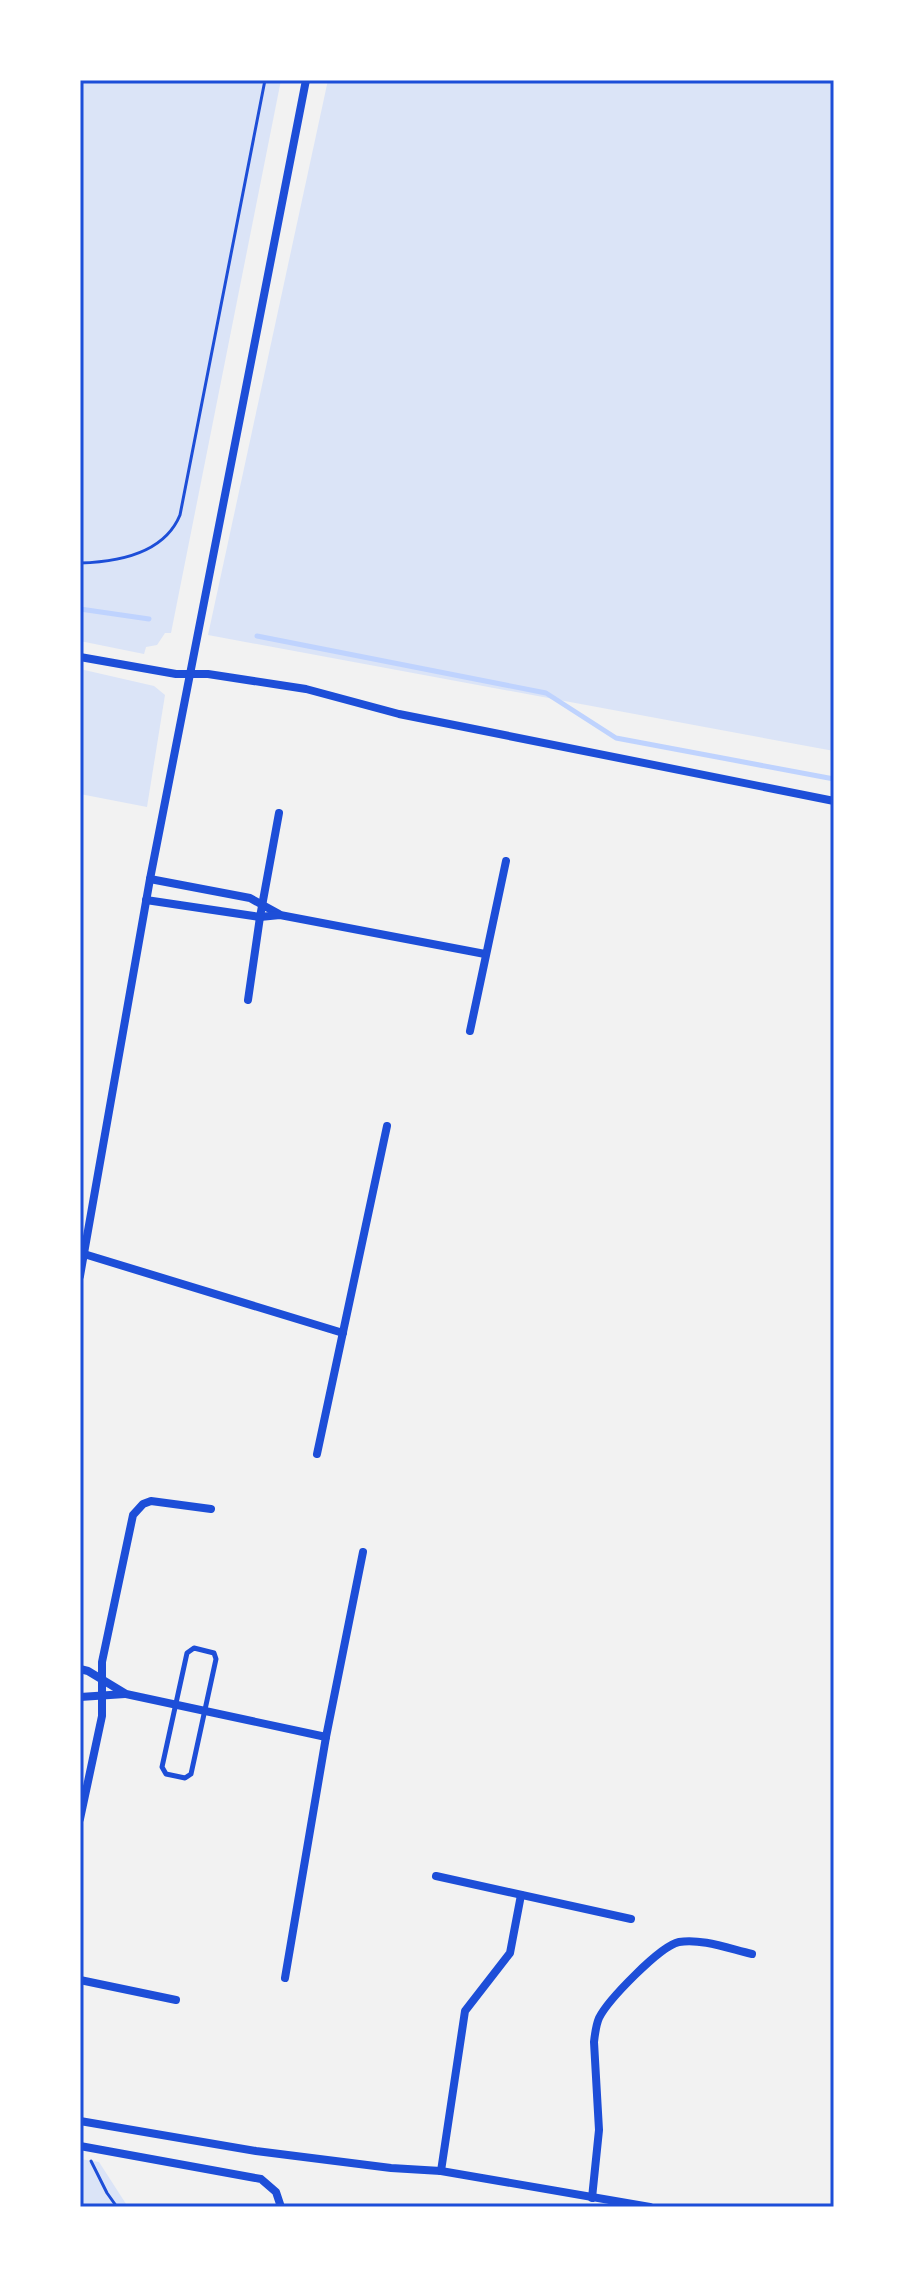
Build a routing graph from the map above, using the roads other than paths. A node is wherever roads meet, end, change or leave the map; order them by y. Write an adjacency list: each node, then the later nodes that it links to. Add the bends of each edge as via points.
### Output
1 (306, 80): 3 (street)
2 (80, 657): 3 (street)
3 (191, 675): 4 (street, via 306,689 399,714); 7 (street)
4 (834, 801)
5 (279, 813): 9 (street)
6 (506, 861): 12 (street)
7 (150, 879): 8 (street); 9 (street)
8 (146, 900): 11 (street); 16 (street)
9 (262, 903): 10 (street); 11 (street)
10 (280, 915): 11 (street); 12 (street)
11 (260, 917): 13 (street)
12 (485, 954): 14 (street)
13 (248, 1000)
14 (470, 1031)
15 (387, 1126): 18 (street)
16 (84, 1254): 17 (street); 18 (street)
17 (80, 1276)
18 (343, 1333): 19 (street)
19 (317, 1454)
20 (211, 1509): 23 (street, via 151,1501 133,1515 102,1662)
21 (363, 1552): 29 (street)
22 (80, 1669): 23 (street)
23 (103, 1681): 24 (street); 25 (street)
24 (126, 1694): 25 (street); 27 (street)
25 (103, 1696): 26 (street); 30 (street)
26 (80, 1697)
27 (174, 1706): 28 (street); 28 (lane, via 187,1653 194,1648 215,1655); 28 (lane, via 162,1767 166,1774 185,1778 191,1774)
28 (205, 1712): 29 (street)
29 (326, 1737): 35 (street)
30 (80, 1819)
31 (436, 1876): 32 (street)
32 (521, 1895): 33 (street); 40 (street, via 510,1953 465,2011)
33 (631, 1919)
34 (752, 1954): 41 (street, via 675,1943 657,1953 602,2013 594,2042 599,2130)
35 (285, 1978)
36 (80, 1980): 37 (street)
37 (176, 2000)
38 (80, 2121): 40 (street, via 256,2151)
39 (82, 2146): 42 (street, via 261,2179 276,2192)
40 (441, 2171): 41 (street)
41 (592, 2198): 43 (street)
42 (281, 2207)
43 (650, 2207)

